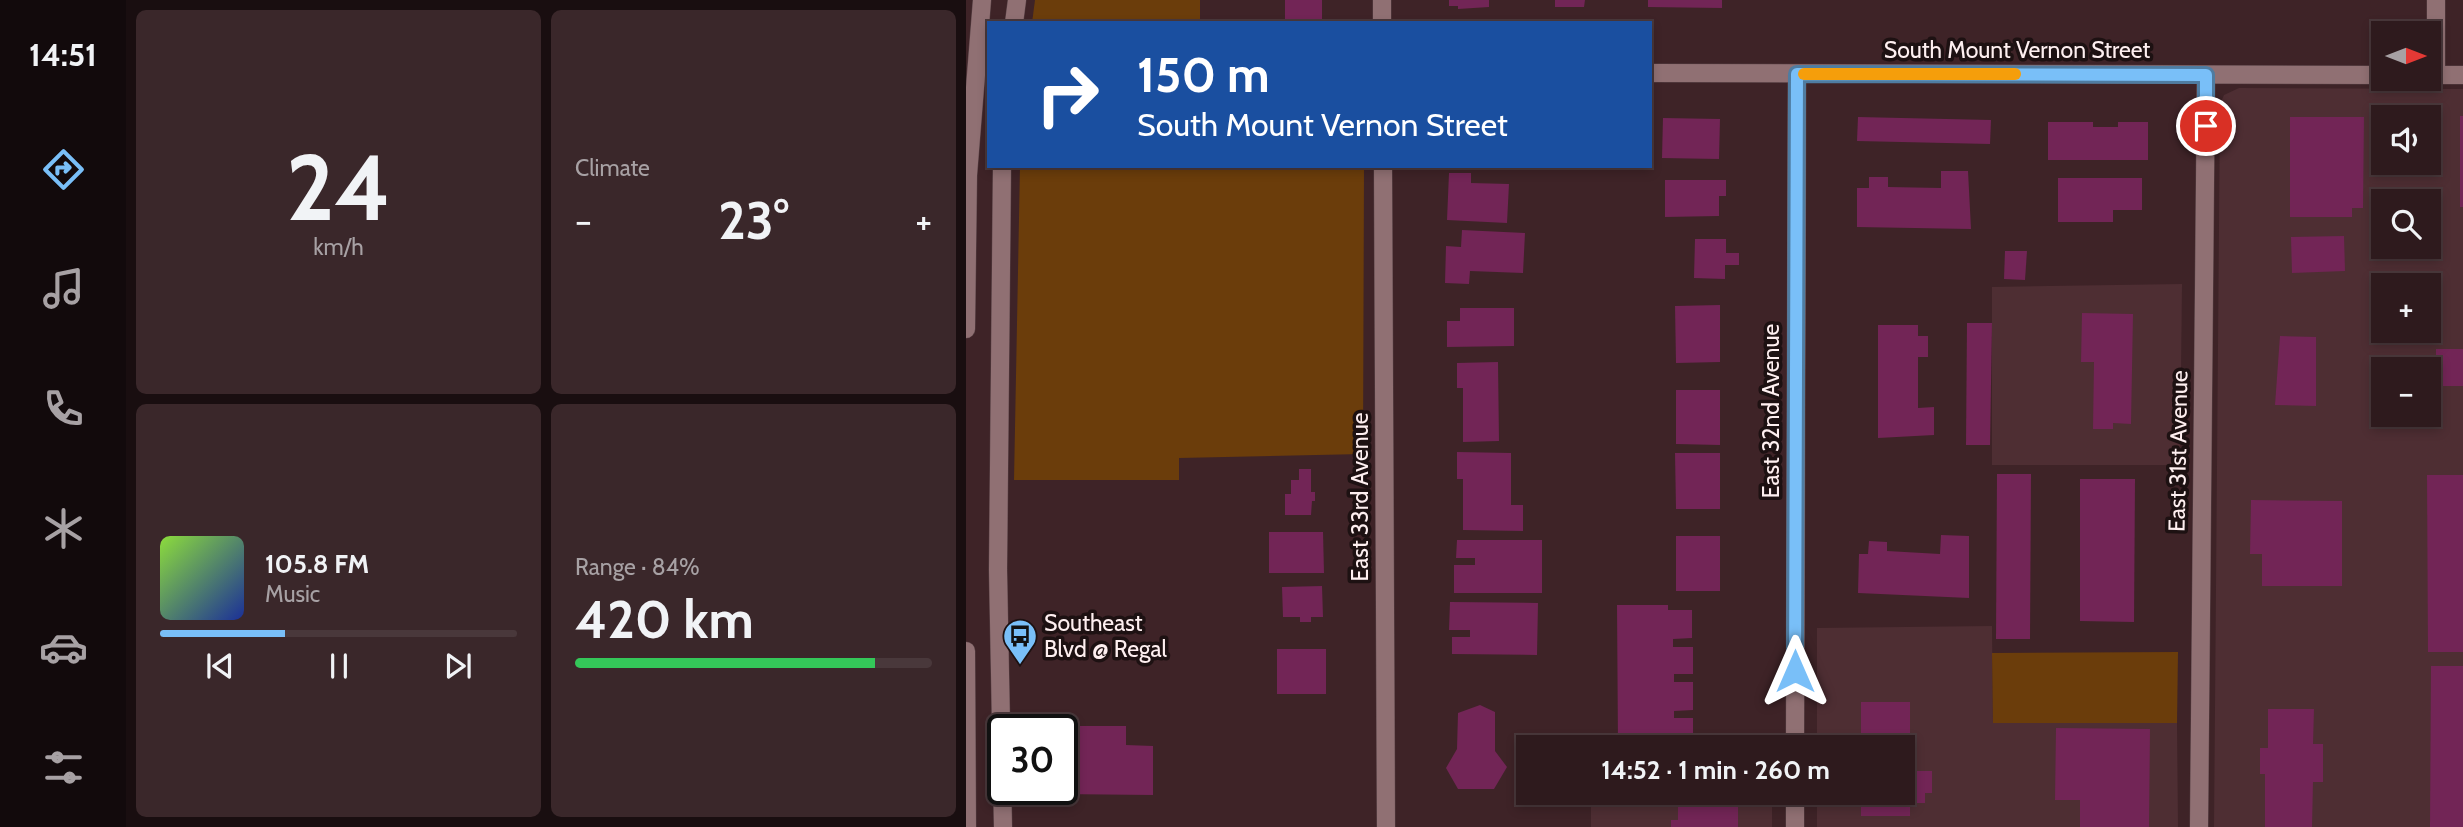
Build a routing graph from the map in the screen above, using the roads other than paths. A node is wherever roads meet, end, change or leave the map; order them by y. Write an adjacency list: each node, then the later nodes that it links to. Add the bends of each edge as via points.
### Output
1 (982, 0): 16 (street, via 968,175)
2 (1017, 0): 5 (street)
3 (1382, 0): 6 (street)
4 (2436, 0): 7 (street)
5 (1014, 21)
6 (1382, 21)
7 (2435, 21)
8 (1652, 73): 9 (street, South Mount Vernon Street)
9 (1797, 74): 10 (street, South Mount Vernon Street); 18 (street, East 32nd Avenue)
10 (2206, 75): 11 (street, South Mount Vernon Street); 24 (street, East 31st Avenue)
11 (2371, 75)
12 (2441, 75): 13 (street)
13 (2463, 75)
14 (1002, 168): 21 (street, via 998,570)
15 (1382, 168): 22 (street, East 33rd Avenue)
16 (966, 329)
17 (966, 651): 20 (street)
18 (1795, 735)
19 (1795, 805): 23 (street)
20 (967, 827)
21 (1003, 827)
22 (1386, 827)
23 (1795, 827)
24 (2199, 827)

